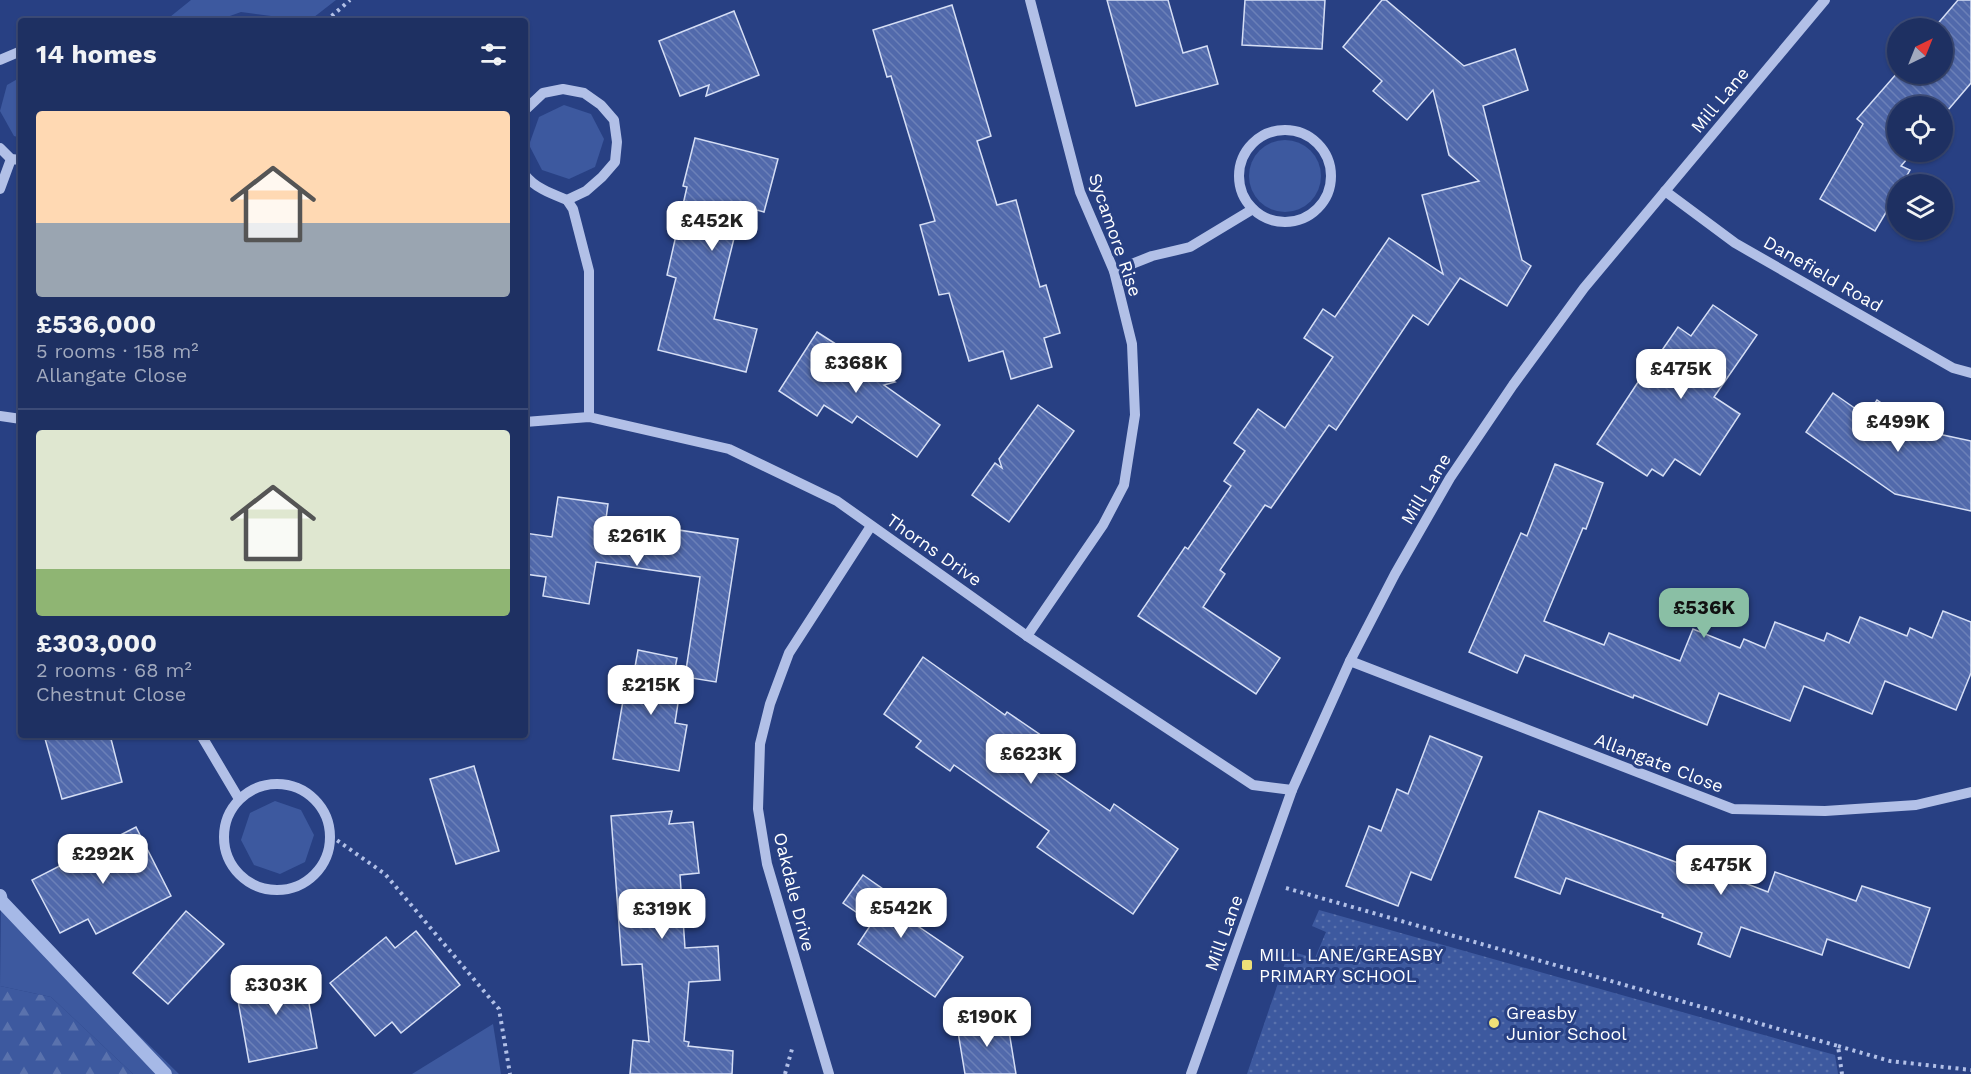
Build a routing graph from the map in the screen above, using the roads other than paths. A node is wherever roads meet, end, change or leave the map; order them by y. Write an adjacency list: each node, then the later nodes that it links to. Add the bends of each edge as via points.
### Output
1 (1030, 0): 13 (street, Sycamore Rise, via 1080,192)
2 (1825, 0): 10 (street, Mill Lane)
3 (18, 52): 4 (street)
4 (0, 60)
5 (528, 107): 11 (street, via 543,93 563,89 584,93 614,120 615,162 586,191)
6 (0, 148): 7 (street)
7 (16, 159): 9 (street)
8 (528, 178): 11 (street, via 545,192)
9 (0, 189)
10 (1665, 190): 14 (street, Danefield Road, via 1735,243 1953,368); 21 (street, Mill Lane, via 1584,288 1450,478)
11 (567, 200): 16 (street, via 573,209 589,271)
12 (1253, 209): 12 (street, via 1282,222 1310,214 1322,203 1331,173 1317,143 1304,133 1288,129 1272,131 1252,143 1240,165 1239,181); 13 (street, via 1190,247 1152,256)
13 (1114, 272): 20 (street, Sycamore Rise, via 1132,344 1134,415 1124,485 1103,525)
14 (1971, 373)
15 (0, 416): 17 (street)
16 (589, 417): 18 (street, Thorns Drive); 19 (street, Thorns Drive, via 729,449 837,501)
17 (18, 419)
18 (528, 422)
19 (871, 526): 20 (street, Thorns Drive); 26 (street, Oakdale Drive, via 789,653 760,744 758,809 767,864)
20 (1027, 636): 23 (street, Thorns Drive, via 1253,785)
21 (1350, 661): 23 (street, Mill Lane); 24 (street, Allangate Close, via 1733,810 1826,811 1904,806)
22 (203, 738): 25 (street)
23 (1292, 790): 27 (street, Mill Lane)
24 (1971, 792)
25 (238, 799): 25 (street, via 223,837 239,874 257,886 277,891 298,885 315,874 326,857 330,836 326,815 314,799 276,783)
26 (829, 1074)
27 (1191, 1074)

